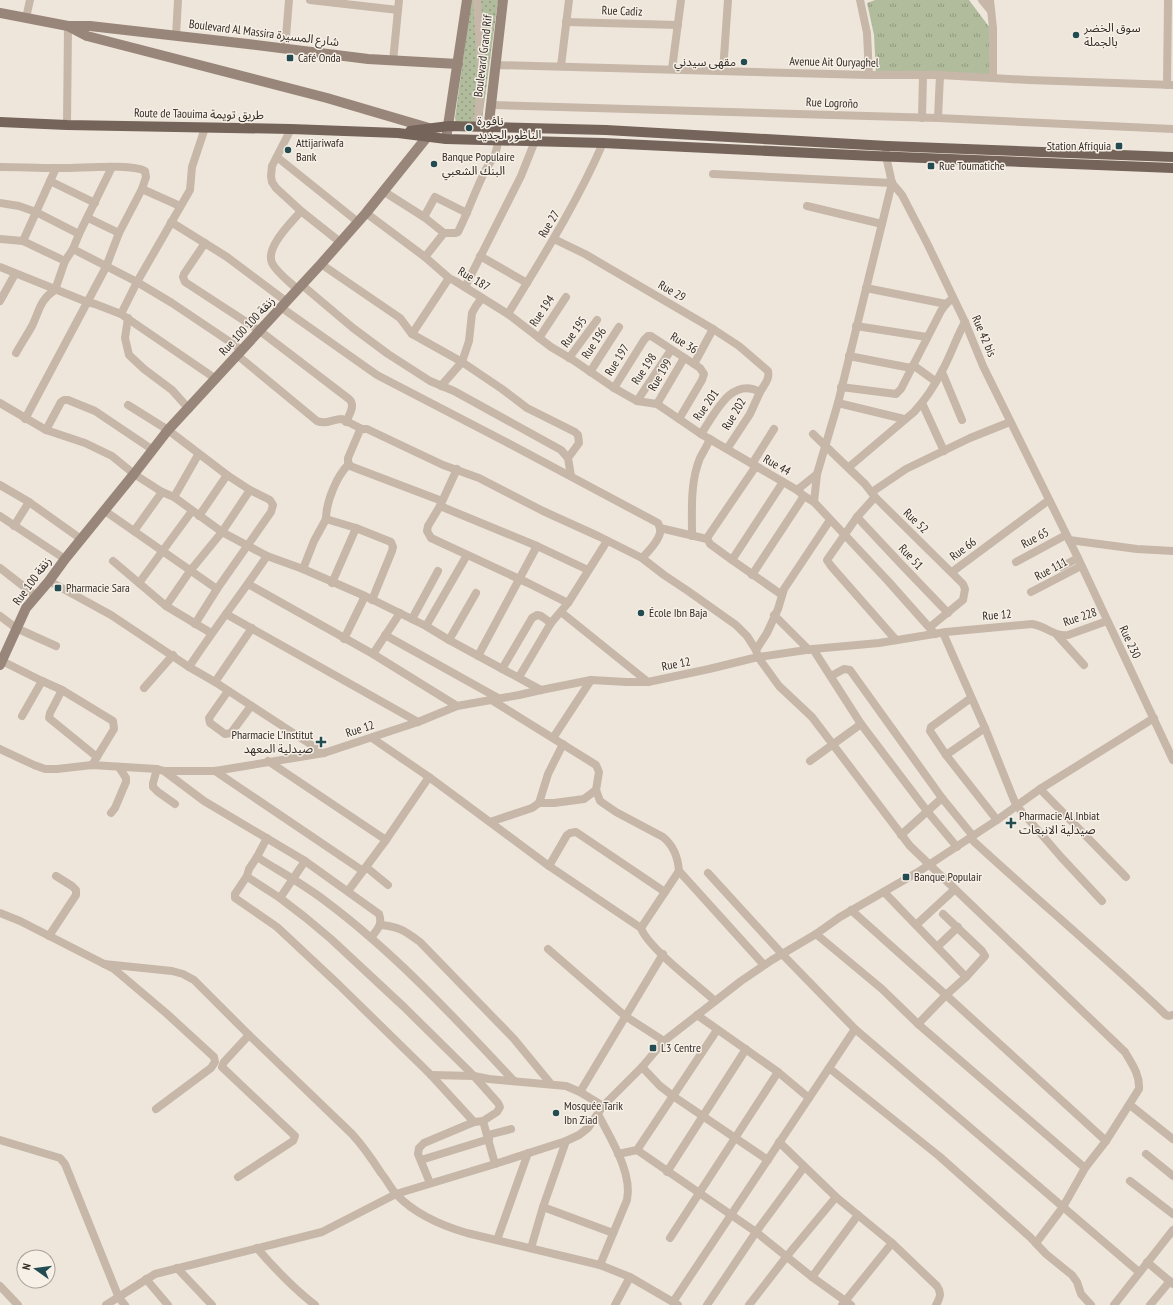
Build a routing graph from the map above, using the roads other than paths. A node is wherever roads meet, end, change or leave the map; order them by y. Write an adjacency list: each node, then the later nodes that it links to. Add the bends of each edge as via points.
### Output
1 (30, 0): 19 (street)
2 (178, 0): 23 (street)
3 (289, 0): 24 (street)
4 (310, 0): 16 (street)
5 (399, 0): 16 (street)
6 (467, 0): 26 (street, Boulevard Grand Rif)
7 (477, 0): 42 (street, via 481,63)
8 (503, 0): 27 (street, Boulevard Grand Rif)
9 (569, 0): 20 (street)
10 (681, 0): 21 (street)
11 (728, 0): 30 (street)
12 (860, 0): 31 (street, via 867,33)
13 (982, 0): 17 (street)
14 (990, 0): 17 (street)
15 (1168, 0): 35 (street)
16 (398, 10): 25 (street)
17 (992, 12): 34 (street)
18 (0, 13): 19 (street, Boulevard Al Massira شارع المسيرة)
19 (26, 18): 22 (street, Boulevard Al Massira شارع المسيرة)
20 (566, 22): 21 (street, Rue Cadiz); 28 (street)
21 (678, 25): 29 (street)
22 (68, 26): 23 (street, Boulevard Al Massira شارع المسيرة, via 90,26); 40 (street); 47 (street, Boulevard Al Massira شارع المسيرة, via 88,36 327,98)
23 (176, 36): 24 (street, Boulevard Al Massira شارع المسيرة)
24 (285, 49): 25 (street, Boulevard Al Massira شارع المسيرة)
25 (393, 61): 26 (street, Boulevard Al Massira شارع المسيرة)
26 (458, 64): 41 (street, Boulevard Grand Rif)
27 (495, 65): 28 (street, Avenue Ait Ouryaghel); 36 (street, Boulevard Grand Rif)
28 (561, 66): 29 (street, Avenue Ait Ouryaghel)
29 (672, 70): 30 (street, Avenue Ait Ouryaghel)
30 (723, 71): 31 (street, Avenue Ait Ouryaghel)
31 (869, 75): 32 (street, Avenue Ait Ouryaghel)
32 (923, 75): 33 (street, Avenue Ait Ouryaghel); 37 (street)
33 (940, 75): 34 (street, Avenue Ait Ouryaghel); 38 (street)
34 (993, 78): 35 (street, Avenue Ait Ouryaghel)
35 (1170, 85)
36 (490, 105): 37 (street, Rue Logroño); 43 (street, Boulevard Grand Rif)
37 (922, 118): 38 (street, Rue Logroño)
38 (938, 118): 46 (street, Rue Logroño)
39 (0, 122): 40 (main road, Route de Taouima طريق تويمة)
40 (67, 125): 44 (main road, Route de Taouima طريق تويمة)
41 (448, 126): 42 (main road, Route de Taouima طريق تويمة); 47 (main road, Route de Taouima طريق تويمة); 48 (street, Boulevard Grand Rif)
42 (477, 127): 43 (main road, Route de Taouima طريق تويمة)
43 (488, 127): 49 (street, Boulevard Grand Rif); 53 (main road, Route de Taouima طريق تويمة, via 606,130)
44 (205, 128): 45 (main road, Route de Taouima طريق تويمة); 68 (street, via 192,167 190,190)
45 (291, 129): 47 (main road, Route de Taouima طريق تويمة); 55 (street)
46 (1173, 129)
47 (428, 132): 48 (main road, Route de Taouima طريق تويمة); 65 (street, Rue 100 زنقة 100)
48 (446, 139): 49 (main road, Route de Taouima طريق تويمة)
49 (487, 140): 50 (main road, Route de Taouima طريق تويمة)
50 (498, 140): 51 (main road, Route de Taouima طريق تويمة); 72 (street, via 496,155 486,170)
51 (535, 141): 52 (main road, Route de Taouima طريق تويمة); 88 (street, via 521,176)
52 (603, 142): 54 (main road, Route de Taouima طريق تويمة); 83 (street, Rue 27, via 580,192)
53 (886, 146): 54 (street, Rue 42 bis); 56 (main road, Route de Taouima طريق تويمة)
54 (886, 156): 60 (main road, Route de Taouima طريق تويمة); 63 (street, Rue 42 bis)
55 (277, 157): 70 (street, via 271,171 272,182); 77 (street)
56 (1173, 157)
57 (0, 167): 59 (street)
58 (112, 167): 59 (street); 64 (street, via 145,171); 66 (street)
59 (56, 168): 62 (street)
60 (1173, 168)
61 (713, 174): 63 (street)
62 (50, 181): 66 (street); 71 (street)
63 (892, 183): 78 (street); 104 (street, Rue 42 bis, via 907,204)
64 (142, 189): 68 (street); 79 (street)
65 (383, 191): 73 (street, Rue 100 زنقة 100); 74 (street)
66 (94, 203): 75 (street)
67 (0, 204): 71 (street, via 19,206)
68 (180, 206): 76 (street)
69 (807, 206): 78 (street)
70 (301, 211): 85 (street); 99 (street, via 276,242 271,256 276,269)
71 (36, 212): 81 (street); 84 (street)
72 (467, 212): 74 (street, via 435,197); 80 (street, via 458,232)
73 (366, 213): 77 (street, Rue 100 زنقة 100); 89 (street, Rue 187)
74 (424, 217): 80 (street)
75 (88, 218): 79 (street); 81 (street)
76 (171, 222): 86 (street); 96 (street)
77 (358, 222): 85 (street, Rue 100 زنقة 100)
78 (882, 224): 100 (street)
79 (119, 233): 92 (street)
80 (444, 233): 89 (street)
81 (79, 234): 87 (street)
82 (0, 239): 84 (street)
83 (554, 239): 97 (street, Rue 27); 115 (street, Rue 29, via 585,254)
84 (23, 241): 90 (street)
85 (340, 242): 91 (street, Rue 100 زنقة 100)
86 (205, 243): 108 (street, via 232,261); 116 (street, via 186,271 184,280)
87 (73, 249): 90 (street); 92 (street)
88 (480, 256): 97 (street); 98 (street)
89 (425, 257): 95 (street, Rue 187)
90 (65, 261): 101 (street)
91 (321, 264): 99 (street, Rue 100 زنقة 100); 117 (street, via 400,318)
92 (106, 266): 96 (street); 106 (street)
93 (0, 267): 94 (street)
94 (15, 274): 101 (street); 105 (street)
95 (450, 278): 98 (street, Rue 187); 117 (street)
96 (138, 282): 110 (street); 123 (street, via 172,303)
97 (527, 283): 109 (street, Rue 27)
98 (465, 286): 103 (street, Rue 187)
99 (300, 288): 108 (street, Rue 100 زنقة 100); 134 (street, via 388,354)
100 (866, 288): 107 (street); 113 (street)
101 (55, 290): 106 (street); 122 (street, via 38,309 33,324)
102 (566, 297): 119 (street, Rue 194)
103 (482, 298): 109 (street, Rue 187); 127 (street, via 472,314 469,341)
104 (953, 298): 107 (street); 112 (street, Rue 42 bis)
105 (0, 301)
106 (87, 302): 110 (street); 145 (street)
107 (946, 304): 118 (street)
108 (284, 305): 116 (street, Rue 100 زنقة 100); 171 (street, via 377,375)
109 (508, 314): 119 (street, Rue 187)
110 (125, 316): 132 (street); 144 (street, via 125,338 129,355 144,370 172,390)
111 (597, 320): 126 (street, Rue 195)
112 (965, 322): 131 (street); 150 (street, Rue 42 bis)
113 (856, 326): 118 (street); 124 (street)
114 (619, 327): 130 (street, Rue 196)
115 (713, 329): 128 (street); 137 (street, Rue 29, via 768,371 769,376)
116 (260, 331): 123 (street, Rue 100 زنقة 100); 149 (street, via 352,402)
117 (412, 334): 127 (street)
118 (927, 337): 129 (street)
119 (539, 338): 126 (street, Rue 187)
120 (641, 344): 121 (street, Rue 36, via 650,336); 136 (street, Rue 197)
121 (671, 350): 125 (street, Rue 36); 138 (street, Rue 198)
122 (16, 353)
123 (240, 353): 132 (street, Rue 100 زنقة 100); 149 (street, via 316,420 321,423 339,419)
124 (849, 356): 129 (street); 135 (street)
125 (684, 358): 128 (street, Rue 36); 142 (street, Rue 199)
126 (571, 359): 130 (street, Rue 44)
127 (462, 362): 134 (street); 163 (street, via 527,408 575,432 579,443)
128 (694, 364): 146 (street, Rue 36, via 704,374)
129 (912, 367): 133 (street); 135 (street, via 901,389 894,395)
130 (590, 372): 136 (street, Rue 44)
131 (942, 372): 133 (street); 148 (street)
132 (216, 379): 144 (street, Rue 100 زنقة 100)
133 (935, 381): 141 (street)
134 (441, 386): 163 (street, via 454,390 561,450)
135 (841, 387): 140 (street)
136 (614, 388): 138 (street, Rue 44)
137 (760, 392): 155 (street, Rue 201, via 741,388 729,394); 159 (street, Rue 202, via 750,414)
138 (637, 401): 142 (street, Rue 44)
139 (0, 403): 145 (street)
140 (838, 403): 147 (street); 158 (street)
141 (922, 403): 147 (street); 161 (street)
142 (657, 404): 146 (street, Rue 44)
143 (128, 405): 154 (street)
144 (189, 409): 154 (street, Rue 100 زنقة 100)
145 (25, 419): 153 (street)
146 (679, 419): 155 (street, Rue 44)
147 (904, 419): 166 (street)
148 (962, 420)
149 (346, 422): 151 (street)
150 (1010, 422): 161 (street); 180 (street, Rue 42 bis)
151 (362, 429): 164 (street, via 351,449); 167 (street)
152 (774, 429): 165 (street)
153 (46, 430): 160 (street, via 61,402 68,400 96,411); 168 (street, via 85,443 112,456)
154 (168, 430): 160 (street, Rue 100 زنقة 100); 162 (street)
155 (701, 434): 157 (street, Rue 44)
156 (813, 434): 158 (street)
157 (710, 439): 159 (street, Rue 44); 196 (street, via 700,457 695,475)
158 (825, 446): 166 (street, Rue 52); 169 (street)
159 (727, 449): 165 (street, Rue 44)
160 (153, 450): 168 (street, Rue 100 زنقة 100)
161 (944, 450): 177 (street, via 906,469)
162 (198, 455): 170 (street); 179 (street)
163 (568, 458): 171 (street)
164 (349, 464): 183 (street, via 355,469); 188 (street, via 340,473)
165 (754, 465): 172 (street, Rue 44); 199 (street)
166 (848, 467): 177 (street, Rue 52)
167 (457, 469): 183 (street); 200 (street)
168 (134, 474): 176 (street); 184 (street, Rue 100 زنقة 100)
169 (817, 474): 175 (street); 182 (street)
170 (226, 475): 174 (street); 185 (street)
171 (571, 476): 192 (street, via 658,523)
172 (783, 482): 175 (street, Rue 44); 209 (street)
173 (0, 485): 181 (street)
174 (250, 490): 194 (street); 201 (street, via 270,500 273,505)
175 (797, 490): 178 (street, Rue 44)
176 (162, 492): 179 (street); 193 (street)
177 (874, 495): 187 (street); 219 (street, Rue 52)
178 (804, 496): 182 (street, Rue 44); 220 (street)
179 (174, 497): 185 (street)
180 (1049, 500): 197 (street, Rue 42 bis); 219 (street, Rue 66)
181 (29, 502): 190 (street); 198 (street)
182 (814, 502): 189 (street, Rue 44)
183 (441, 504): 202 (street); 205 (street, via 428,526 428,535)
184 (105, 511): 193 (street); 198 (street, Rue 100 زنقة 100)
185 (196, 513): 194 (street); 204 (street)
186 (0, 516): 190 (street)
187 (857, 517): 195 (street); 236 (street, Rue 51)
188 (326, 519): 191 (street); 215 (street)
189 (830, 520): 195 (street, Rue 44); 229 (street)
190 (14, 526): 208 (street)
191 (356, 528): 223 (street); 231 (street, via 387,540 392,545 392,551)
192 (660, 528): 196 (street); 207 (street, via 652,547)
193 (134, 531): 204 (street)
194 (222, 532): 201 (street); 217 (street)
195 (844, 534): 246 (street, Rue 44); 255 (street, via 827,557 828,562)
196 (692, 536): 199 (street)
197 (1068, 537): 203 (street, via 1137,549); 211 (street, Rue 65); 212 (street, Rue 230)
198 (81, 539): 208 (street, Rue 100 زنقة)
199 (707, 539): 209 (street)
200 (607, 541): 207 (street); 216 (street)
201 (248, 546): 206 (street); 226 (street)
202 (537, 546): 216 (street); 221 (street)
203 (1173, 551)
204 (162, 552): 217 (street); 224 (street)
205 (467, 555): 221 (street); 245 (street)
206 (267, 556): 215 (street); 225 (street)
207 (642, 558): 259 (street, via 736,625 747,636)
208 (65, 559): 222 (street, Rue 100 زنقة)
209 (732, 560): 220 (street)
210 (113, 561): 224 (street)
211 (1016, 562)
212 (1080, 562): 213 (street); 227 (street, Rue 111); 241 (street, Rue 230)
213 (1061, 567)
214 (0, 568): 230 (street)
215 (302, 569): 223 (street)
216 (588, 570): 232 (street)
217 (190, 571): 226 (street); 233 (street)
218 (438, 571): 240 (street)
219 (952, 572): 236 (street, Rue 66, via 964,586 965,593 963,600)
220 (752, 575): 229 (street)
221 (520, 579): 232 (street); 261 (street)
222 (49, 581): 230 (street, Rue 100 زنقة); 260 (street, via 111,615)
223 (332, 582): 231 (street)
224 (140, 583): 233 (street)
225 (248, 584): 237 (street); 253 (street)
226 (217, 589): 243 (street)
227 (1031, 592)
228 (476, 593): 254 (street)
229 (782, 595): 238 (street)
230 (36, 596): 247 (street, Rue 100 زنقة, via 26,608)
231 (368, 598): 235 (street); 253 (street)
232 (568, 603): 234 (street)
233 (166, 606): 243 (street)
234 (561, 612): 242 (street); 271 (street)
235 (400, 613): 240 (street); 251 (street)
236 (948, 613): 246 (street, Rue 66)
237 (226, 614): 248 (street); 249 (street)
238 (774, 615): 257 (street); 259 (street)
239 (0, 616): 247 (street)
240 (412, 619): 245 (street)
241 (1107, 621): 252 (street, Rue 228, via 1068,635); 281 (street, Rue 230)
242 (551, 623): 265 (street, via 541,616 532,618); 267 (street)
243 (195, 624): 249 (street)
244 (1039, 625): 250 (street, Rue 12); 252 (street, Rue 228)
245 (426, 626): 254 (street)
246 (930, 627): 250 (street, Rue 44)
247 (16, 628): 256 (street); 262 (street, Rue 100 زنقة)
248 (252, 628): 270 (street); 282 (street)
249 (211, 633): 264 (street)
250 (939, 633): 255 (street, Rue 12); 276 (street, Rue 44)
251 (385, 635): 258 (street); 277 (street)
252 (1057, 635): 263 (street)
253 (344, 639): 258 (street)
254 (449, 640): 261 (street)
255 (896, 640): 257 (street, Rue 12)
256 (56, 646)
257 (811, 649): 259 (street, Rue 12); 266 (street)
258 (373, 654): 279 (street)
259 (757, 654): 271 (street, Rue 12, via 709,669); 288 (street, via 779,686 812,717)
260 (174, 655): 264 (street); 272 (street)
261 (478, 656): 265 (street)
262 (1, 663): 269 (street)
263 (1084, 665)
264 (190, 667): 270 (street)
265 (502, 669): 267 (street)
266 (832, 676): 283 (street); 303 (street, via 844,669 850,670)
267 (519, 677): 274 (street)
268 (591, 680): 271 (street, Rue 12); 274 (street, Rue 12); 286 (street)
269 (42, 681): 273 (street); 280 (street)
270 (215, 682): 275 (street)
271 (648, 682)
272 (144, 688)
273 (62, 690): 292 (street, via 49,718); 292 (street, via 113,721 114,729)
274 (541, 690): 277 (street, Rue 12)
275 (228, 691): 278 (street); 278 (street, via 209,720 225,734 231,733)
276 (971, 698): 284 (street, Rue 44); 291 (street, via 930,728 930,733)
277 (494, 699): 279 (street, Rue 12); 286 (street)
278 (251, 706): 290 (street)
279 (456, 706): 282 (street, Rue 12)
280 (22, 716)
281 (1154, 718): 293 (street, Rue 230); 302 (street)
282 (418, 722): 285 (street, Rue 12)
283 (861, 724): 288 (street); 307 (street)
284 (985, 728): 291 (street); 306 (street, Rue 44)
285 (372, 738): 290 (street, Rue 12); 300 (street)
286 (553, 738): 287 (street)
287 (563, 744): 301 (street, via 596,765 599,772); 304 (street, via 548,774)
288 (834, 744): 295 (street); 311 (street)
289 (0, 749): 296 (street, Rue 12, via 45,768)
290 (324, 753): 294 (street, Rue 12)
291 (946, 755): 309 (street)
292 (97, 757): 296 (street)
293 (1173, 760)
294 (268, 761): 299 (street, Rue 12); 314 (street)
295 (810, 761)
296 (92, 765): 297 (street, Rue 12)
297 (119, 767): 298 (street, Rue 12); 308 (street, via 126,782 115,808)
298 (160, 770): 299 (street, Rue 12); 305 (street, via 153,787); 313 (street, via 204,801)
299 (215, 771): 320 (street)
300 (429, 777): 310 (street); 314 (street)
301 (596, 790): 304 (street, via 584,799); 321 (street, via 602,804 668,842 677,858)
302 (1040, 790): 306 (street); 325 (street)
303 (942, 798): 307 (street); 312 (street)
304 (539, 803): 310 (street, via 532,808)
305 (175, 804)
306 (1016, 806): 309 (street); 333 (street, Rue 44)
307 (927, 811): 311 (street); 315 (street)
308 (110, 813)
309 (997, 820): 312 (street)
310 (490, 822): 319 (street)
311 (901, 835): 318 (street)
312 (972, 837): 315 (street); 354 (street, via 1166,1015)
313 (267, 838): 316 (street); 317 (street)
314 (386, 840): 320 (street)
315 (957, 847): 318 (street)
316 (257, 857): 324 (street); 326 (street)
317 (305, 861): 326 (street); 329 (street)
318 (930, 865): 328 (street); 331 (street)
319 (549, 866): 330 (street, via 567,836 576,832); 340 (street)
320 (364, 869): 327 (street); 329 (street)
321 (679, 871): 330 (street); 349 (street)
322 (708, 873): 347 (street)
323 (56, 876): 342 (street, via 72,886 76,890 76,895)
324 (247, 876): 332 (street); 365 (street, via 235,898 277,927)
325 (1126, 877)
326 (293, 880): 332 (street); 343 (street, via 322,899)
327 (388, 885)
328 (955, 889): 338 (street); 372 (street, via 1125,1052 1140,1081 1140,1089)
329 (348, 891): 337 (street, via 379,914)
330 (664, 892): 340 (street)
331 (884, 892): 334 (street); 338 (street)
332 (280, 898): 366 (street, via 331,939)
333 (1102, 901)
334 (852, 910): 341 (street); 351 (street)
335 (0, 913): 342 (street)
336 (943, 914): 339 (street)
337 (381, 925): 343 (street); 368 (street, via 395,926 420,942 514,1039)
338 (916, 925): 344 (street)
339 (958, 927): 344 (street); 350 (street, via 985,954)
340 (641, 928): 346 (street, via 646,938)
341 (816, 934): 347 (street); 356 (street, via 882,989)
342 (49, 936): 348 (street)
343 (371, 938): 367 (street, via 457,1019)
344 (938, 947): 350 (street)
345 (548, 949): 355 (street)
346 (662, 954): 352 (street); 355 (street)
347 (782, 955): 349 (street); 357 (street)
348 (104, 964): 359 (street, via 183,974 194,980); 374 (street, via 121,974 215,1059 211,1068)
349 (764, 965): 352 (street)
350 (966, 977): 351 (street)
351 (946, 995): 356 (street); 385 (street)
352 (715, 1001): 353 (street)
353 (697, 1015): 358 (street); 360 (street)
354 (1173, 1015)
355 (625, 1016): 360 (street); 369 (street)
356 (918, 1024): 395 (street)
357 (855, 1029): 363 (street); 405 (street)
358 (717, 1030): 361 (street); 370 (street)
359 (249, 1035): 398 (street, via 222,1067 295,1136 293,1141); 401 (street, via 352,1134)
360 (664, 1042): 362 (street)
361 (746, 1050): 364 (street); 376 (street)
362 (642, 1067): 370 (street); 373 (street)
363 (829, 1068): 371 (street); 414 (street, via 939,1156)
364 (778, 1072): 371 (street); 381 (street)
365 (431, 1075): 366 (street); 378 (street)
366 (474, 1076): 367 (street); 377 (street, via 499,1105 497,1112)
367 (514, 1081): 368 (street)
368 (551, 1084): 369 (street, via 566,1086)
369 (580, 1092): 373 (street)
370 (673, 1096): 376 (street); 387 (street)
371 (809, 1098): 386 (street)
372 (1130, 1105): 382 (street); 385 (street)
373 (603, 1106): 375 (street)
374 (156, 1109)
375 (598, 1114): 384 (street, via 588,1128); 389 (street)
376 (703, 1116): 381 (street); 396 (street)
377 (483, 1120): 378 (street); 380 (street)
378 (474, 1122): 391 (street, via 424,1143 418,1151)
379 (511, 1128): 380 (street)
380 (488, 1137): 391 (street); 393 (street)
381 (736, 1138): 392 (street); 402 (street)
382 (1173, 1139)
383 (0, 1140): 428 (street, via 60,1158 65,1164)
384 (566, 1141): 388 (street); 404 (street)
385 (1106, 1141): 395 (street)
386 (780, 1142): 392 (street); 394 (street)
387 (637, 1150): 389 (street); 396 (street)
388 (528, 1153): 393 (street); 413 (street)
389 (618, 1154): 410 (street, via 628,1184 628,1192)
390 (1146, 1154): 397 (street)
391 (421, 1160): 400 (street)
392 (768, 1160): 406 (street)
393 (495, 1164): 400 (street)
394 (804, 1167): 403 (street); 409 (street)
395 (1085, 1168): 405 (street)
396 (667, 1172): 402 (street)
397 (1173, 1176)
398 (238, 1177)
399 (1130, 1181): 407 (street)
400 (430, 1183): 401 (street)
401 (396, 1194): 413 (street, via 432,1220 454,1229); 416 (street, via 322,1232)
402 (699, 1194): 406 (street); 412 (street)
403 (836, 1197): 408 (street); 418 (street)
404 (543, 1207): 410 (street); 417 (street)
405 (1063, 1207): 414 (street); 422 (street)
406 (731, 1214): 409 (street); 429 (street)
407 (1173, 1214)
408 (858, 1215): 415 (street); 424 (street)
409 (756, 1232): 418 (street); 439 (street)
410 (613, 1233): 420 (street)
411 (1171, 1235): 419 (street)
412 (670, 1238)
413 (497, 1240): 417 (street)
414 (1036, 1243): 441 (street, via 1072,1275 1081,1294)
415 (892, 1244): 431 (street); 440 (street, via 940,1290 940,1298)
416 (257, 1248): 421 (street); 437 (street, via 297,1292)
417 (531, 1248): 420 (street)
418 (787, 1256): 424 (street); 430 (street)
419 (1147, 1262): 422 (street); 426 (street)
420 (600, 1265): 423 (street)
421 (178, 1268): 425 (street); 436 (street)
422 (1138, 1272): 442 (street)
423 (630, 1277): 429 (street); 438 (street)
424 (812, 1277): 431 (street)
425 (146, 1279): 428 (street); 435 (street)
426 (1172, 1283): 443 (street)
427 (0, 1286): 432 (street)
428 (119, 1298): 433 (street); 434 (street)
429 (675, 1304)
430 (753, 1304)
431 (846, 1304)
432 (18, 1305)
433 (106, 1305)
434 (125, 1305)
435 (168, 1305)
436 (212, 1305)
437 (315, 1305)
438 (616, 1305)
439 (707, 1305)
440 (936, 1305)
441 (1091, 1305)
442 (1114, 1305)
443 (1150, 1305)

